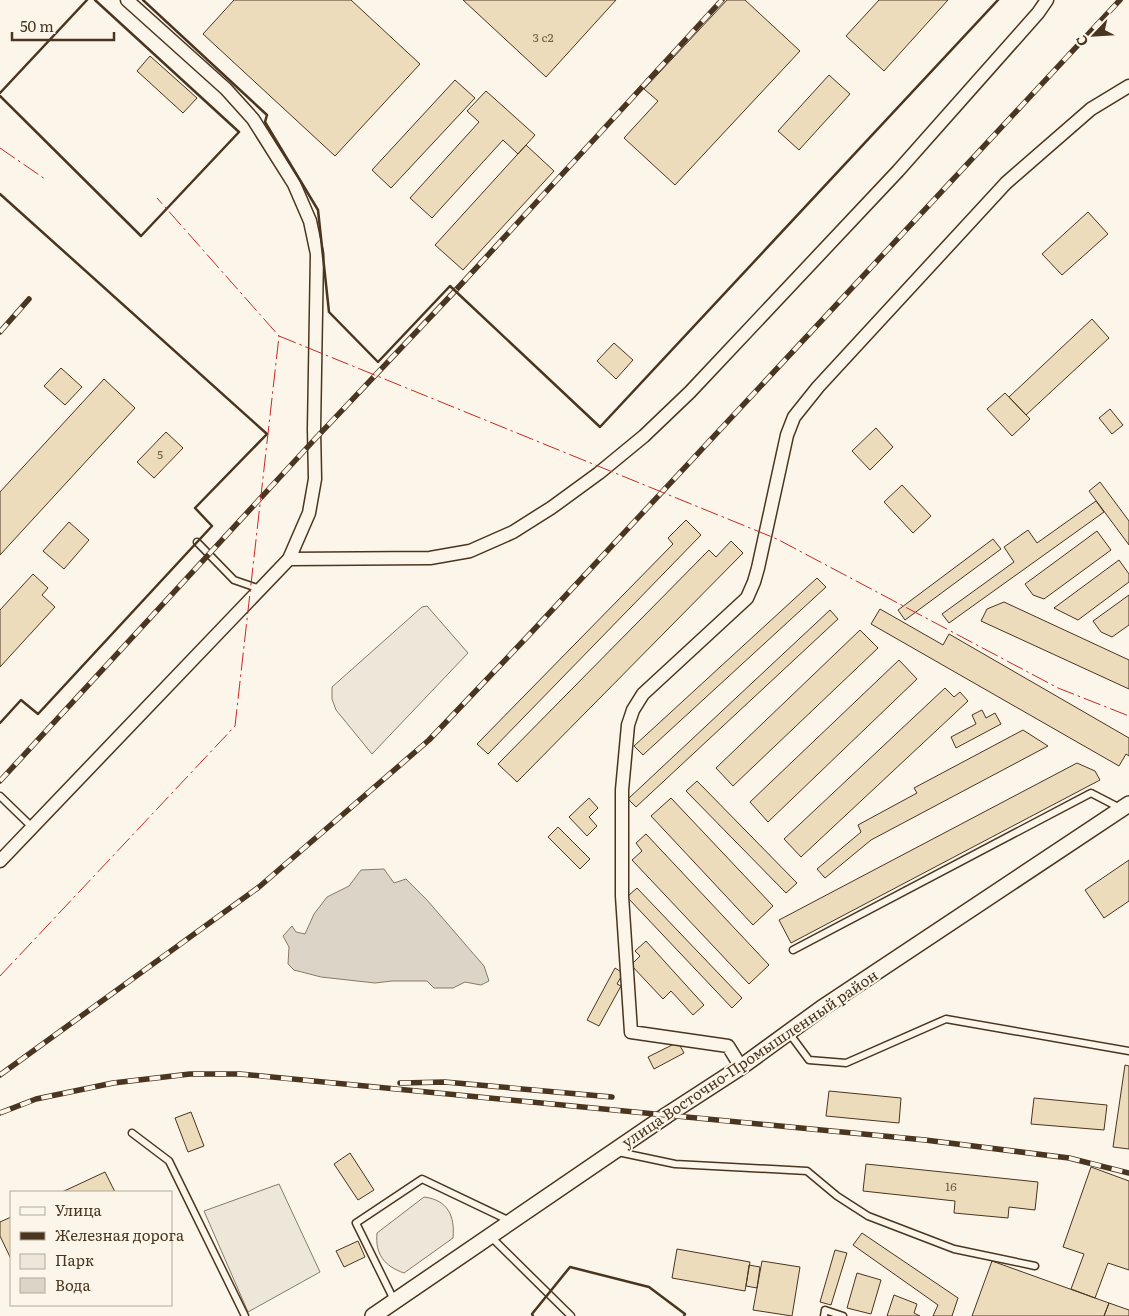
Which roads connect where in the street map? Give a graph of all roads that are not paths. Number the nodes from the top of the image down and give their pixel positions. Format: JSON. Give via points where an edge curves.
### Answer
{"nodes":[{"id":1,"x":127,"y":0,"type":"edge"},
{"id":2,"x":1047,"y":0,"type":"edge"},
{"id":3,"x":1129,"y":86,"type":"edge"},
{"id":4,"x":197,"y":542,"type":"dead end"},
{"id":5,"x":289,"y":559,"type":"junction"},
{"id":6,"x":260,"y":588,"type":"junction"},
{"id":7,"x":0,"y":796,"type":"edge"},
{"id":8,"x":1125,"y":806,"type":"edge"},
{"id":9,"x":32,"y":827,"type":"junction"},
{"id":10,"x":0,"y":861,"type":"edge"},
{"id":11,"x":793,"y":950,"type":"dead end"},
{"id":12,"x":789,"y":1033,"type":"junction"},
{"id":13,"x":1129,"y":1051,"type":"edge"},
{"id":14,"x":740,"y":1067,"type":"junction"},
{"id":15,"x":132,"y":1134,"type":"dead end"},
{"id":16,"x":614,"y":1151,"type":"junction"},
{"id":17,"x":511,"y":1222,"type":"junction"},
{"id":18,"x":490,"y":1236,"type":"junction"},
{"id":19,"x":1035,"y":1266,"type":"dead end"},
{"id":20,"x":395,"y":1301,"type":"junction"},
{"id":21,"x":245,"y":1316,"type":"edge"},
{"id":22,"x":373,"y":1316,"type":"edge"},
{"id":23,"x":571,"y":1316,"type":"edge"},
{"id":24,"x":824,"y":1316,"type":"edge"},
{"id":25,"x":843,"y":1316,"type":"edge"}],
"edges":[{"from":1,"to":5,"type":"street","via":[[226,89],[253,119],[294,184],[310,221],[317,254],[315,479],[309,513]]},
{"from":2,"to":5,"type":"street","via":[[898,171],[690,392],[599,473],[512,532],[470,551],[430,558]]},
{"from":3,"to":14,"type":"street","via":[[1091,110],[1006,183],[794,417],[785,443],[758,568],[747,598],[643,694],[633,710],[628,725],[622,790],[622,896],[631,1032],[728,1046]]},
{"from":4,"to":6,"type":"lane","via":[[234,580]]},
{"from":5,"to":6,"type":"street"},
{"from":6,"to":9,"type":"street"},
{"from":7,"to":9,"type":"lane"},
{"from":8,"to":11,"type":"lane","via":[[1091,793]]},
{"from":8,"to":12,"type":"street","name":"улица Восточно-Промышленный район"},
{"from":9,"to":10,"type":"street"},
{"from":12,"to":13,"type":"lane","via":[[809,1060],[846,1064],[946,1019]]},
{"from":12,"to":14,"type":"street","name":"улица Восточно-Промышленный район"},
{"from":14,"to":16,"type":"street","name":"улица Восточно-Промышленный район"},
{"from":15,"to":21,"type":"lane","via":[[169,1161]]},
{"from":16,"to":17,"type":"street","name":"улица Восточно-Промышленный район"},
{"from":16,"to":19,"type":"lane","via":[[675,1164],[807,1171],[868,1216],[954,1248]]},
{"from":17,"to":18,"type":"street","name":"улица Восточно-Промышленный район"},
{"from":17,"to":20,"type":"lane","via":[[422,1179],[389,1201],[356,1224]]},
{"from":18,"to":20,"type":"street","name":"улица Восточно-Промышленный район"},
{"from":18,"to":23,"type":"lane"},
{"from":20,"to":22,"type":"street","name":"улица Восточно-Промышленный район"},
{"from":24,"to":25,"type":"lane","via":[[825,1310]]}]}
